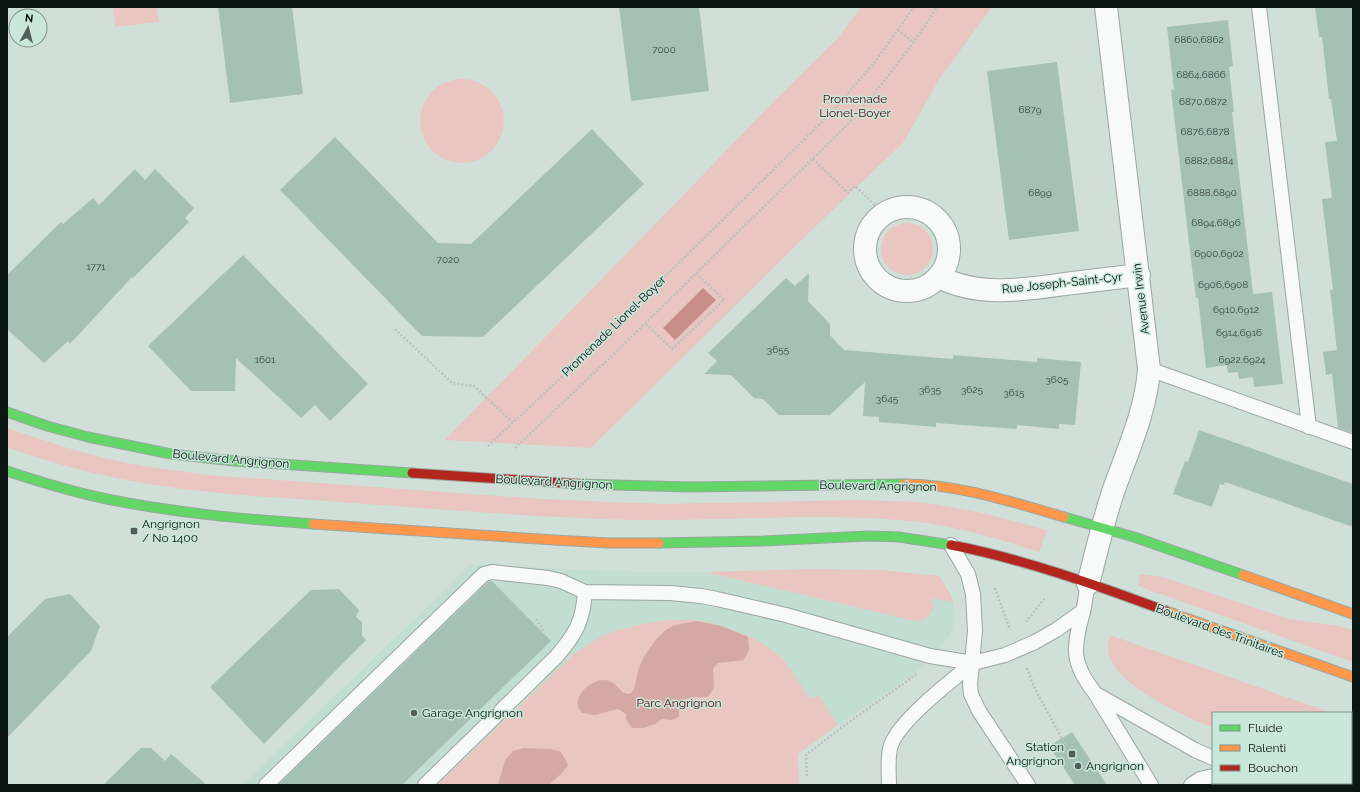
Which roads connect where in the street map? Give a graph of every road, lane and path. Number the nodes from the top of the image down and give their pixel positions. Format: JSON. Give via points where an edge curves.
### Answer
{"nodes":[{"id":1,"x":914,"y":7,"type":"edge"},
{"id":2,"x":937,"y":7,"type":"edge"},
{"id":3,"x":1106,"y":7,"type":"edge"},
{"id":4,"x":1259,"y":7,"type":"edge"},
{"id":5,"x":898,"y":30,"type":"junction"},
{"id":6,"x":914,"y":43,"type":"junction"},
{"id":7,"x":813,"y":159,"type":"junction"},
{"id":8,"x":884,"y":214,"type":"junction"},
{"id":9,"x":696,"y":274,"type":"junction"},
{"id":10,"x":1139,"y":275,"type":"junction"},
{"id":11,"x":939,"y":277,"type":"junction"},
{"id":12,"x":646,"y":324,"type":"junction"},
{"id":13,"x":395,"y":329,"type":"dead end"},
{"id":14,"x":1149,"y":369,"type":"junction"},
{"id":15,"x":7,"y":412,"type":"edge"},
{"id":16,"x":513,"y":423,"type":"junction"},
{"id":17,"x":1309,"y":427,"type":"junction"},
{"id":18,"x":1353,"y":442,"type":"edge"},
{"id":19,"x":488,"y":446,"type":"dead end"},
{"id":20,"x":515,"y":448,"type":"dead end"},
{"id":21,"x":7,"y":471,"type":"edge"},
{"id":22,"x":1103,"y":528,"type":"junction"},
{"id":23,"x":951,"y":545,"type":"junction"},
{"id":24,"x":993,"y":582,"type":"dead end"},
{"id":25,"x":1088,"y":584,"type":"junction"},
{"id":26,"x":585,"y":592,"type":"junction"},
{"id":27,"x":1045,"y":598,"type":"dead end"},
{"id":28,"x":1083,"y":611,"type":"junction"},
{"id":29,"x":1353,"y":614,"type":"edge"},
{"id":30,"x":536,"y":619,"type":"dead end"},
{"id":31,"x":1022,"y":626,"type":"dead end"},
{"id":32,"x":540,"y":630,"type":"dead end"},
{"id":33,"x":1010,"y":631,"type":"dead end"},
{"id":34,"x":1024,"y":662,"type":"dead end"},
{"id":35,"x":973,"y":663,"type":"junction"},
{"id":36,"x":916,"y":675,"type":"dead end"},
{"id":37,"x":1353,"y":677,"type":"edge"},
{"id":38,"x":1095,"y":693,"type":"junction"},
{"id":39,"x":1065,"y":744,"type":"dead end"},
{"id":40,"x":1212,"y":758,"type":"edge"},
{"id":41,"x":807,"y":776,"type":"dead end"},
{"id":42,"x":1212,"y":776,"type":"edge"},
{"id":43,"x":266,"y":785,"type":"edge"},
{"id":44,"x":425,"y":785,"type":"edge"},
{"id":45,"x":889,"y":785,"type":"edge"},
{"id":46,"x":1028,"y":785,"type":"edge"},
{"id":47,"x":1151,"y":785,"type":"edge"},
{"id":48,"x":1191,"y":785,"type":"edge"}],
"edges":[{"from":1,"to":5,"type":"path","name":"Promenade Lionel-Boyer"},
{"from":2,"to":6,"type":"path"},
{"from":3,"to":10,"type":"street","name":"Avenue Irwin"},
{"from":4,"to":17,"type":"lane"},
{"from":5,"to":6,"type":"path"},
{"from":5,"to":16,"type":"path","name":"Promenade Lionel-Boyer","via":[[874,63],[809,135]]},
{"from":6,"to":7,"type":"path","via":[[873,96]]},
{"from":7,"to":8,"type":"path","via":[[848,193],[855,186]]},
{"from":7,"to":9,"type":"path"},
{"from":8,"to":11,"type":"street","via":[[899,208],[912,207],[936,218],[949,241],[946,267]]},
{"from":8,"to":11,"type":"street","via":[[868,232],[865,244],[865,257],[870,270],[878,280],[889,288],[915,291],[928,286]]},
{"from":9,"to":12,"type":"path"},
{"from":9,"to":12,"type":"path","via":[[724,300],[672,349]]},
{"from":10,"to":11,"type":"street","name":"Rue Joseph-Saint-Cyr","via":[[1017,290],[963,287]]},
{"from":10,"to":14,"type":"street","name":"Avenue Irwin"},
{"from":12,"to":20,"type":"path"},
{"from":13,"to":16,"type":"path","via":[[452,382],[474,386]]},
{"from":14,"to":17,"type":"lane"},
{"from":14,"to":22,"type":"street","name":"Avenue Irwin","via":[[1144,403],[1112,494]]},
{"from":15,"to":22,"type":"main road","name":"Boulevard Angrignon","via":[[96,439],[207,458],[621,486],[917,484],[983,494]]},
{"from":16,"to":19,"type":"path","name":"Promenade Lionel-Boyer"},
{"from":17,"to":18,"type":"lane"},
{"from":21,"to":23,"type":"main road","via":[[42,483],[158,508],[318,524],[610,542],[877,536]]},
{"from":22,"to":25,"type":"street","name":"Avenue Irwin"},
{"from":22,"to":29,"type":"main road"},
{"from":23,"to":25,"type":"main road","via":[[990,554]]},
{"from":23,"to":35,"type":"lane","via":[[968,574],[973,594]]},
{"from":24,"to":33,"type":"path"},
{"from":25,"to":28,"type":"lane"},
{"from":25,"to":37,"type":"main road","name":"Boulevard des Trinitaires"},
{"from":26,"to":35,"type":"lane","via":[[670,594],[718,599],[786,615],[930,656]]},
{"from":26,"to":43,"type":"lane","via":[[548,578],[492,572],[484,574]]},
{"from":26,"to":44,"type":"lane","via":[[576,633],[566,646]]},
{"from":27,"to":31,"type":"path"},
{"from":28,"to":35,"type":"lane","via":[[1035,642],[1005,655]]},
{"from":28,"to":38,"type":"lane","via":[[1075,650],[1080,669]]},
{"from":30,"to":32,"type":"path","via":[[544,631]]},
{"from":34,"to":39,"type":"path","via":[[1035,689]]},
{"from":35,"to":45,"type":"lane","via":[[918,711],[898,734],[890,752]]},
{"from":35,"to":46,"type":"lane","via":[[970,685],[975,703]]},
{"from":36,"to":41,"type":"path","via":[[806,755]]},
{"from":38,"to":40,"type":"lane"},
{"from":38,"to":47,"type":"lane"},
{"from":42,"to":48,"type":"lane","via":[[1200,779]]}]}
